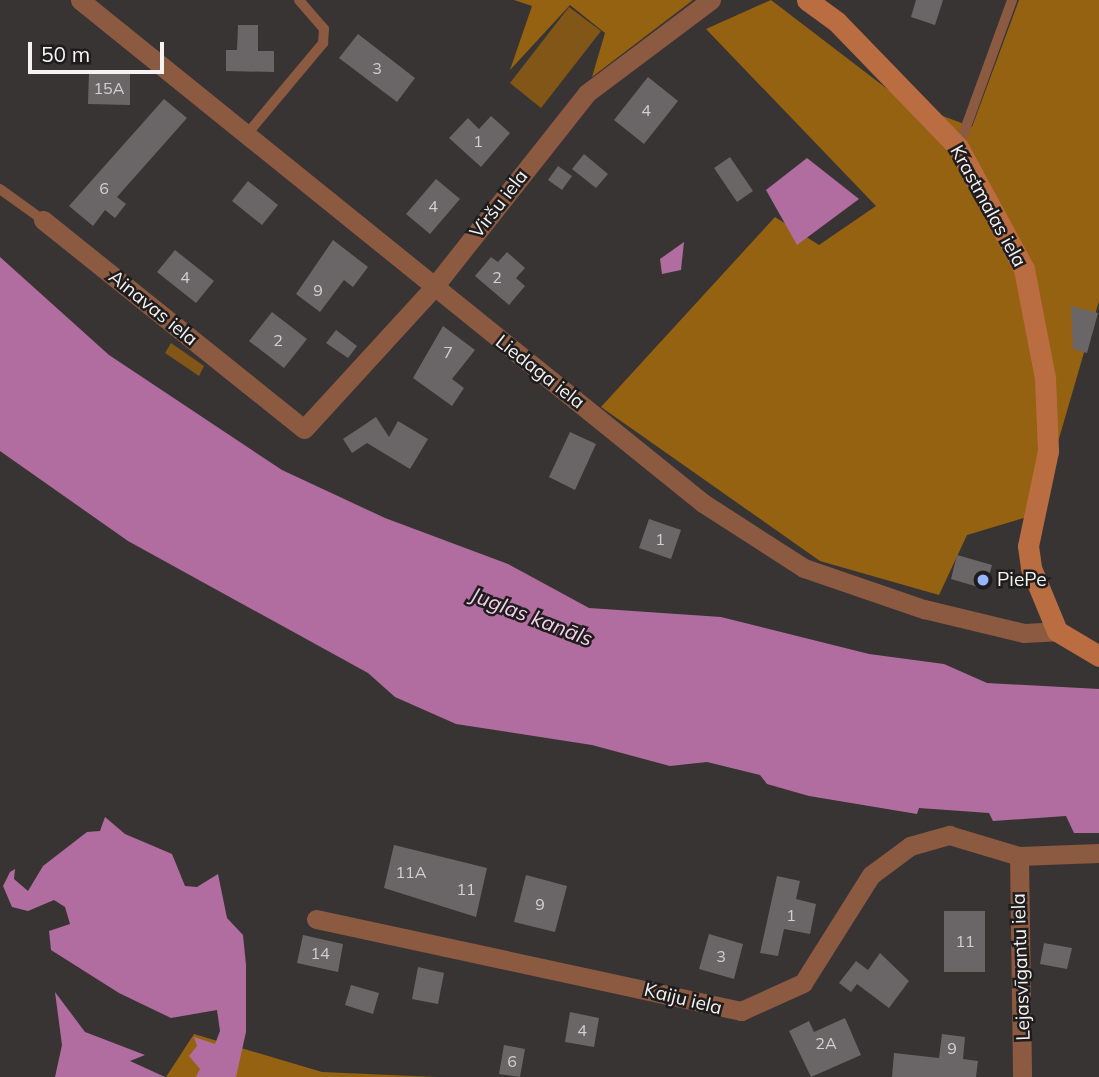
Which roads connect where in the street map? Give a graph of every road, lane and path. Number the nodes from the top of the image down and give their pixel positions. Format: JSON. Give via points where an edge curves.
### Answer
{"nodes":[{"id":1,"x":80,"y":0,"type":"edge"},
{"id":2,"x":299,"y":0,"type":"edge"},
{"id":3,"x":711,"y":0,"type":"edge"},
{"id":4,"x":807,"y":0,"type":"edge"},
{"id":5,"x":1012,"y":0,"type":"edge"},
{"id":6,"x":247,"y":134,"type":"junction"},
{"id":7,"x":958,"y":147,"type":"junction"},
{"id":8,"x":0,"y":189,"type":"edge"},
{"id":9,"x":43,"y":220,"type":"joint"},
{"id":10,"x":433,"y":288,"type":"junction"},
{"id":11,"x":304,"y":429,"type":"joint"},
{"id":12,"x":1057,"y":631,"type":"junction"},
{"id":13,"x":1099,"y":656,"type":"edge"},
{"id":14,"x":1099,"y":853,"type":"edge"},
{"id":15,"x":1019,"y":856,"type":"junction"},
{"id":16,"x":316,"y":919,"type":"dead end"},
{"id":17,"x":1022,"y":1077,"type":"edge"}],
"edges":[{"from":1,"to":6,"type":"street","name":"Liedaga iela"},
{"from":2,"to":6,"type":"lane","via":[[324,29],[323,43]]},
{"from":3,"to":10,"type":"street","name":"Viršu iela","via":[[587,93]]},
{"from":4,"to":7,"type":"street","name":"Krastmalas iela","via":[[837,22]]},
{"from":5,"to":7,"type":"lane"},
{"from":6,"to":10,"type":"street","name":"Liedaga iela"},
{"from":7,"to":12,"type":"street","name":"Krastmalas iela","via":[[1024,269],[1033,300],[1045,378],[1048,452],[1028,546]]},
{"from":8,"to":9,"type":"lane","name":"Ainavas iela"},
{"from":9,"to":11,"type":"street","name":"Ainavas iela"},
{"from":10,"to":11,"type":"street","name":"Viršu iela"},
{"from":10,"to":12,"type":"street","name":"Liedaga iela","via":[[703,503],[804,569],[924,609],[1024,633]]},
{"from":12,"to":13,"type":"street"},
{"from":14,"to":15,"type":"street","name":"Kaiju iela"},
{"from":15,"to":16,"type":"street","name":"Kaiju iela","via":[[949,835],[910,846],[871,875],[803,983],[741,1012]]},
{"from":15,"to":17,"type":"street","name":"Lejasvīgantu iela"}]}
